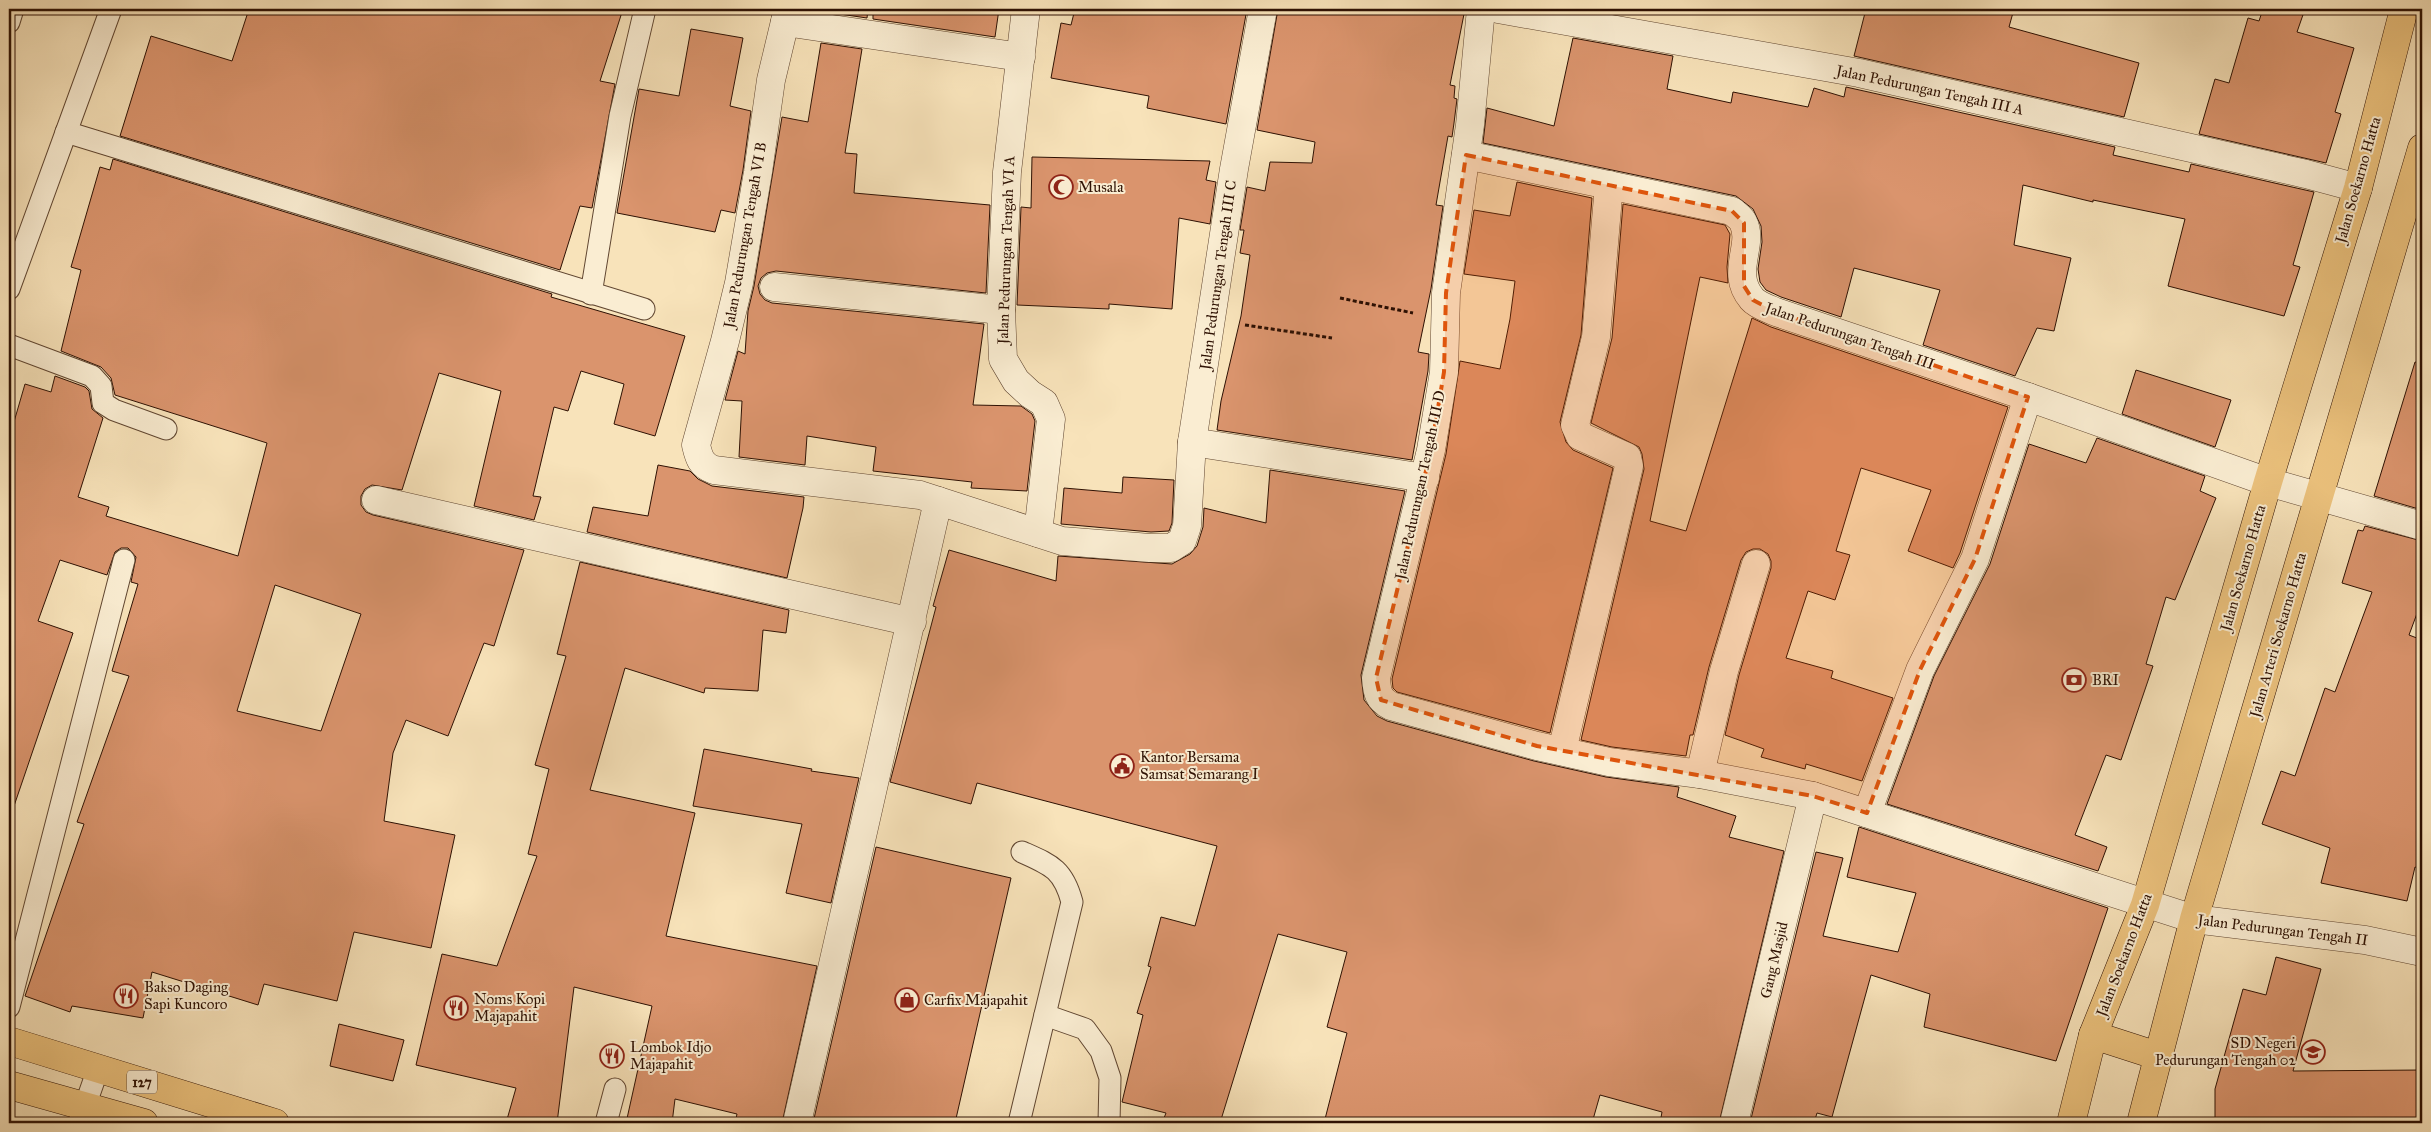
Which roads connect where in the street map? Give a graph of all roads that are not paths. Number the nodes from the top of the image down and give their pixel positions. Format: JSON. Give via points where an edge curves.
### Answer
{"nodes":[{"id":1,"x":13,"y":9,"type":"edge"},
{"id":2,"x":111,"y":9,"type":"edge"},
{"id":3,"x":645,"y":9,"type":"edge"},
{"id":4,"x":1026,"y":9,"type":"edge"},
{"id":5,"x":1263,"y":9,"type":"edge"},
{"id":6,"x":1481,"y":9,"type":"edge"},
{"id":7,"x":1498,"y":9,"type":"edge"},
{"id":8,"x":2404,"y":9,"type":"edge"},
{"id":9,"x":787,"y":16,"type":"edge"},
{"id":10,"x":9,"y":22,"type":"edge"},
{"id":11,"x":1021,"y":57,"type":"junction"},
{"id":12,"x":66,"y":132,"type":"junction"},
{"id":13,"x":2422,"y":148,"type":"edge"},
{"id":14,"x":1466,"y":155,"type":"junction"},
{"id":15,"x":1610,"y":184,"type":"junction"},
{"id":16,"x":2358,"y":188,"type":"junction"},
{"id":17,"x":774,"y":287,"type":"dead end"},
{"id":18,"x":9,"y":289,"type":"edge"},
{"id":19,"x":591,"y":294,"type":"junction"},
{"id":20,"x":644,"y":309,"type":"dead end"},
{"id":21,"x":1001,"y":310,"type":"junction"},
{"id":22,"x":9,"y":344,"type":"edge"},
{"id":23,"x":2028,"y":397,"type":"junction"},
{"id":24,"x":166,"y":430,"type":"dead end"},
{"id":25,"x":1192,"y":442,"type":"junction"},
{"id":26,"x":1424,"y":478,"type":"junction"},
{"id":27,"x":2268,"y":482,"type":"junction"},
{"id":28,"x":2319,"y":496,"type":"junction"},
{"id":29,"x":376,"y":500,"type":"dead end"},
{"id":30,"x":938,"y":501,"type":"junction"},
{"id":31,"x":2422,"y":526,"type":"edge"},
{"id":32,"x":1038,"y":533,"type":"junction"},
{"id":33,"x":124,"y":560,"type":"dead end"},
{"id":34,"x":1756,"y":564,"type":"dead end"},
{"id":35,"x":912,"y":622,"type":"junction"},
{"id":36,"x":1378,"y":692,"type":"joint"},
{"id":37,"x":1562,"y":751,"type":"junction"},
{"id":38,"x":1700,"y":774,"type":"junction"},
{"id":39,"x":1813,"y":796,"type":"junction"},
{"id":40,"x":1867,"y":813,"type":"junction"},
{"id":41,"x":1022,"y":852,"type":"dead end"},
{"id":42,"x":2145,"y":905,"type":"junction"},
{"id":43,"x":2194,"y":919,"type":"junction"},
{"id":44,"x":2422,"y":952,"type":"edge"},
{"id":45,"x":9,"y":1007,"type":"edge"},
{"id":46,"x":1045,"y":1016,"type":"junction"},
{"id":47,"x":2093,"y":1035,"type":"junction"},
{"id":48,"x":9,"y":1041,"type":"edge"},
{"id":49,"x":2158,"y":1056,"type":"junction"},
{"id":50,"x":98,"y":1069,"type":"junction"},
{"id":51,"x":9,"y":1085,"type":"edge"},
{"id":52,"x":615,"y":1089,"type":"dead end"},
{"id":53,"x":82,"y":1115,"type":"edge"},
{"id":54,"x":144,"y":1123,"type":"edge"},
{"id":55,"x":273,"y":1123,"type":"edge"},
{"id":56,"x":606,"y":1123,"type":"edge"},
{"id":57,"x":797,"y":1123,"type":"edge"},
{"id":58,"x":1019,"y":1123,"type":"edge"},
{"id":59,"x":1109,"y":1123,"type":"edge"},
{"id":60,"x":1734,"y":1123,"type":"edge"},
{"id":61,"x":2071,"y":1123,"type":"edge"},
{"id":62,"x":2141,"y":1123,"type":"edge"}],
"edges":[{"from":1,"to":10,"type":"lane"},
{"from":2,"to":12,"type":"lane"},
{"from":3,"to":19,"type":"lane","via":[[620,116]]},
{"from":4,"to":11,"type":"street","name":"Jalan Pedurungan Tengah VI A"},
{"from":5,"to":25,"type":"street","name":"Jalan Pedurungan Tengah III C","via":[[1234,169]]},
{"from":6,"to":14,"type":"street","name":"Jalan Pedurungan Tengah III D"},
{"from":7,"to":16,"type":"street","name":"Jalan Pedurungan Tengah III A","via":[[1859,73]]},
{"from":8,"to":16,"type":"main road","name":"Jalan Soekarno Hatta"},
{"from":9,"to":11,"type":"street"},
{"from":9,"to":30,"type":"street","name":"Jalan Pedurungan Tengah VI B","via":[[771,80],[739,283],[696,445],[700,460],[714,470],[920,495]]},
{"from":11,"to":21,"type":"street","name":"Jalan Pedurungan Tengah VI A","via":[[1007,172]]},
{"from":12,"to":18,"type":"lane"},
{"from":12,"to":19,"type":"lane"},
{"from":13,"to":28,"type":"main road","name":"Jalan Arteri Soekarno Hatta"},
{"from":14,"to":15,"type":"street","name":"Jalan Pedurungan Tengah III"},
{"from":14,"to":26,"type":"street","name":"Jalan Pedurungan Tengah III D","via":[[1446,293],[1444,372]]},
{"from":15,"to":23,"type":"street","name":"Jalan Pedurungan Tengah III","via":[[1732,211],[1744,223],[1744,286],[1753,300],[1776,312]]},
{"from":15,"to":37,"type":"street","via":[[1596,337],[1575,425],[1580,436],[1627,457],[1629,466]]},
{"from":16,"to":27,"type":"main road","name":"Jalan Soekarno Hatta"},
{"from":17,"to":21,"type":"street"},
{"from":19,"to":20,"type":"lane"},
{"from":21,"to":32,"type":"street","name":"Jalan Pedurungan Tengah VI A","via":[[1003,359],[1016,381],[1044,403],[1051,419]]},
{"from":22,"to":24,"type":"lane","via":[[92,376],[101,386],[103,403]]},
{"from":23,"to":27,"type":"street","name":"Jalan Pedurungan Tengah III"},
{"from":23,"to":40,"type":"street","via":[[1975,559],[1920,670]]},
{"from":25,"to":26,"type":"street"},
{"from":25,"to":32,"type":"street","name":"Jalan Pedurungan Tengah III C","via":[[1187,526],[1182,541],[1172,548],[1062,541]]},
{"from":26,"to":36,"type":"street","name":"Jalan Pedurungan Tengah III D","via":[[1376,678]]},
{"from":27,"to":28,"type":"street","name":"Jalan Pedurungan Tengah III"},
{"from":27,"to":42,"type":"main road","name":"Jalan Soekarno Hatta"},
{"from":28,"to":31,"type":"street","name":"Jalan Pedurungan Tengah III"},
{"from":28,"to":43,"type":"main road","name":"Jalan Arteri Soekarno Hatta"},
{"from":29,"to":35,"type":"street"},
{"from":30,"to":32,"type":"street"},
{"from":30,"to":35,"type":"street"},
{"from":33,"to":45,"type":"lane"},
{"from":34,"to":38,"type":"street","via":[[1724,671]]},
{"from":35,"to":57,"type":"street"},
{"from":36,"to":37,"type":"street","name":"Jalan Pedurungan Tengah II","via":[[1381,700],[1391,706]]},
{"from":37,"to":38,"type":"street","name":"Jalan Pedurungan Tengah II","via":[[1610,762]]},
{"from":38,"to":39,"type":"street","name":"Jalan Pedurungan Tengah II"},
{"from":39,"to":40,"type":"street","name":"Jalan Pedurungan Tengah II"},
{"from":39,"to":60,"type":"street","name":"Gang Masjid"},
{"from":40,"to":42,"type":"street","name":"Jalan Pedurungan Tengah II"},
{"from":41,"to":46,"type":"lane","via":[[1051,865],[1067,884],[1072,902]]},
{"from":42,"to":43,"type":"street","name":"Jalan Pedurungan Tengah II"},
{"from":42,"to":47,"type":"main road","name":"Jalan Soekarno Hatta"},
{"from":43,"to":44,"type":"street","name":"Jalan Pedurungan Tengah II","via":[[2365,940]]},
{"from":43,"to":49,"type":"main road","name":"Jalan Arteri Soekarno Hatta"},
{"from":46,"to":58,"type":"lane"},
{"from":46,"to":59,"type":"lane","via":[[1085,1029],[1101,1051],[1110,1078]]},
{"from":47,"to":49,"type":"main road"},
{"from":47,"to":61,"type":"main road","name":"Jalan Soekarno Hatta"},
{"from":48,"to":50,"type":"main road","number":"127"},
{"from":49,"to":62,"type":"main road","name":"Jalan Arteri Soekarno Hatta"},
{"from":50,"to":53,"type":"lane"},
{"from":50,"to":55,"type":"main road","number":"127"},
{"from":51,"to":53,"type":"main road"},
{"from":52,"to":56,"type":"lane"},
{"from":53,"to":54,"type":"main road"}]}
